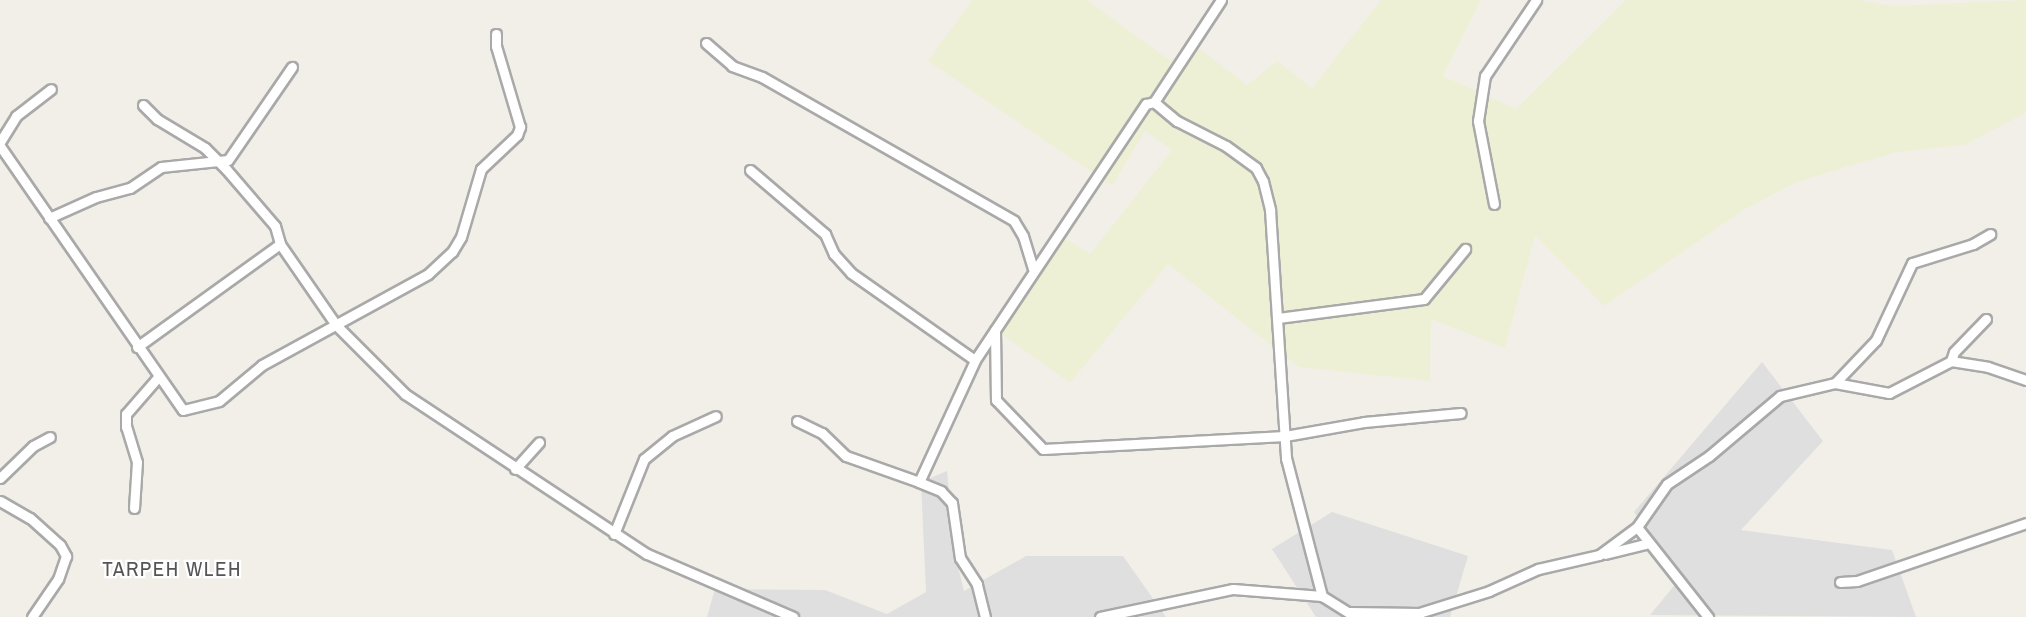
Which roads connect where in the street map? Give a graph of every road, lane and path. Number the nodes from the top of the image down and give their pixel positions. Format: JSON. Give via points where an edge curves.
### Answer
{"nodes":[{"id":1,"x":1221,"y":0,"type":"edge"},
{"id":2,"x":1536,"y":0,"type":"edge"},
{"id":3,"x":496,"y":34,"type":"dead end"},
{"id":4,"x":706,"y":42,"type":"dead end"},
{"id":5,"x":292,"y":67,"type":"dead end"},
{"id":6,"x":51,"y":89,"type":"dead end"},
{"id":7,"x":1154,"y":102,"type":"junction"},
{"id":8,"x":143,"y":105,"type":"dead end"},
{"id":9,"x":0,"y":144,"type":"edge"},
{"id":10,"x":219,"y":163,"type":"junction"},
{"id":11,"x":750,"y":170,"type":"dead end"},
{"id":12,"x":1494,"y":204,"type":"dead end"},
{"id":13,"x":49,"y":218,"type":"junction"},
{"id":14,"x":1990,"y":234,"type":"dead end"},
{"id":15,"x":280,"y":244,"type":"junction"},
{"id":16,"x":1465,"y":249,"type":"dead end"},
{"id":17,"x":1033,"y":269,"type":"junction"},
{"id":18,"x":1278,"y":318,"type":"junction"},
{"id":19,"x":1986,"y":319,"type":"dead end"},
{"id":20,"x":336,"y":325,"type":"junction"},
{"id":21,"x":995,"y":330,"type":"junction"},
{"id":22,"x":138,"y":347,"type":"junction"},
{"id":23,"x":975,"y":360,"type":"junction"},
{"id":24,"x":1951,"y":361,"type":"junction"},
{"id":25,"x":159,"y":376,"type":"junction"},
{"id":26,"x":2026,"y":380,"type":"edge"},
{"id":27,"x":1835,"y":383,"type":"junction"},
{"id":28,"x":1461,"y":413,"type":"dead end"},
{"id":29,"x":716,"y":416,"type":"dead end"},
{"id":30,"x":797,"y":422,"type":"dead end"},
{"id":31,"x":1285,"y":436,"type":"junction"},
{"id":32,"x":50,"y":437,"type":"dead end"},
{"id":33,"x":539,"y":442,"type":"dead end"},
{"id":34,"x":515,"y":469,"type":"junction"},
{"id":35,"x":0,"y":478,"type":"edge"},
{"id":36,"x":919,"y":482,"type":"junction"},
{"id":37,"x":0,"y":501,"type":"edge"},
{"id":38,"x":134,"y":507,"type":"dead end"},
{"id":39,"x":2026,"y":523,"type":"edge"},
{"id":40,"x":1637,"y":527,"type":"junction"},
{"id":41,"x":614,"y":534,"type":"junction"},
{"id":42,"x":1650,"y":543,"type":"junction"},
{"id":43,"x":1599,"y":555,"type":"junction"},
{"id":44,"x":1840,"y":582,"type":"dead end"},
{"id":45,"x":1322,"y":596,"type":"junction"},
{"id":46,"x":1352,"y":614,"type":"edge"},
{"id":47,"x":32,"y":617,"type":"edge"},
{"id":48,"x":793,"y":617,"type":"edge"},
{"id":49,"x":985,"y":617,"type":"edge"},
{"id":50,"x":1100,"y":617,"type":"edge"},
{"id":51,"x":1708,"y":617,"type":"edge"}],
"edges":[{"from":1,"to":7,"type":"street"},
{"from":2,"to":12,"type":"street","via":[[1485,76],[1478,121]]},
{"from":3,"to":20,"type":"street","via":[[520,127],[517,135],[481,169],[461,237],[452,252],[428,274]]},
{"from":4,"to":17,"type":"street","via":[[732,66],[762,77],[1014,221]]},
{"from":5,"to":10,"type":"street","via":[[228,160]]},
{"from":6,"to":9,"type":"street","via":[[16,116]]},
{"from":7,"to":17,"type":"street","via":[[1146,104]]},
{"from":7,"to":18,"type":"street","via":[[1177,122],[1226,146],[1256,168],[1270,210]]},
{"from":8,"to":10,"type":"street","via":[[157,119],[205,147]]},
{"from":9,"to":13,"type":"street"},
{"from":10,"to":13,"type":"street","via":[[186,162],[160,167],[130,188],[96,197]]},
{"from":10,"to":15,"type":"street","via":[[275,226]]},
{"from":11,"to":23,"type":"street","via":[[825,234],[834,254],[851,273]]},
{"from":13,"to":22,"type":"street"},
{"from":14,"to":27,"type":"street","via":[[1973,244],[1912,263],[1876,340]]},
{"from":15,"to":20,"type":"street"},
{"from":15,"to":22,"type":"street"},
{"from":16,"to":18,"type":"street","via":[[1424,299]]},
{"from":17,"to":21,"type":"street"},
{"from":18,"to":31,"type":"street"},
{"from":19,"to":24,"type":"street","via":[[1954,352]]},
{"from":20,"to":25,"type":"street","via":[[262,365],[219,401],[183,410]]},
{"from":20,"to":34,"type":"street","via":[[405,394]]},
{"from":21,"to":23,"type":"street"},
{"from":21,"to":31,"type":"street","via":[[996,400],[1044,449]]},
{"from":22,"to":25,"type":"street"},
{"from":23,"to":36,"type":"street"},
{"from":24,"to":26,"type":"street","via":[[1988,366]]},
{"from":24,"to":27,"type":"street","via":[[1889,393]]},
{"from":25,"to":38,"type":"street","via":[[126,414],[137,462]]},
{"from":27,"to":40,"type":"street","via":[[1780,396],[1709,456],[1667,484]]},
{"from":28,"to":31,"type":"street","via":[[1364,422]]},
{"from":29,"to":41,"type":"street","via":[[672,436],[644,459]]},
{"from":30,"to":36,"type":"street","via":[[822,433],[846,456]]},
{"from":31,"to":45,"type":"street","via":[[1286,458]]},
{"from":32,"to":35,"type":"street","via":[[33,446]]},
{"from":33,"to":34,"type":"street"},
{"from":34,"to":41,"type":"street"},
{"from":36,"to":49,"type":"street","via":[[940,491],[952,503],[960,558],[977,584]]},
{"from":37,"to":47,"type":"street","via":[[30,518],[66,556],[58,579]]},
{"from":39,"to":44,"type":"street","via":[[1857,581]]},
{"from":40,"to":42,"type":"street"},
{"from":40,"to":43,"type":"street"},
{"from":41,"to":48,"type":"street","via":[[686,573]]},
{"from":42,"to":43,"type":"street"},
{"from":42,"to":51,"type":"street"},
{"from":43,"to":46,"type":"street","via":[[1538,569],[1489,591],[1419,613]]},
{"from":45,"to":46,"type":"street"},
{"from":45,"to":50,"type":"street","via":[[1233,589]]}]}
